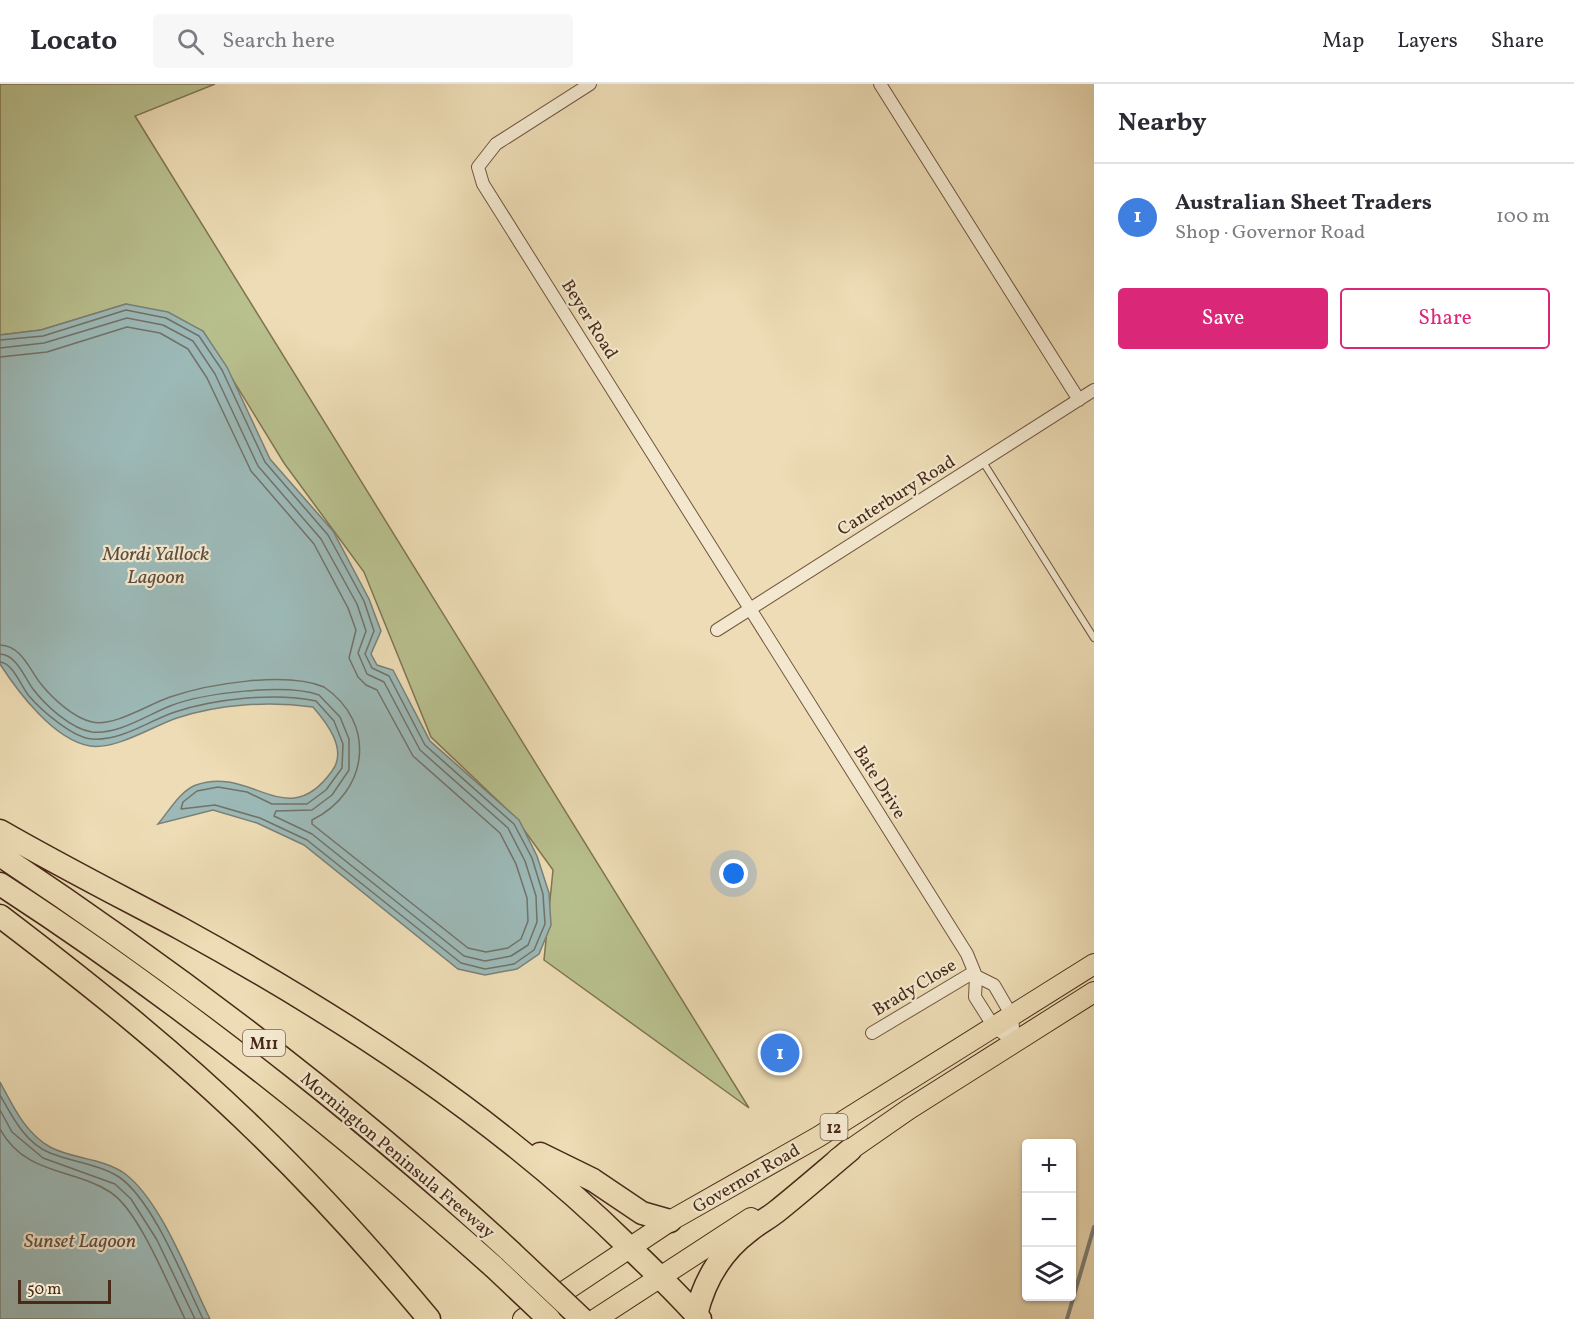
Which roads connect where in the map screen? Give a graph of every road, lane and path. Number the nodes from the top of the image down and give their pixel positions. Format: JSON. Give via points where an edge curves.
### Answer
{"nodes":[{"id":1,"x":590,"y":84,"type":"edge"},
{"id":2,"x":880,"y":84,"type":"edge"},
{"id":3,"x":1094,"y":390,"type":"edge"},
{"id":4,"x":1079,"y":400,"type":"junction"},
{"id":5,"x":982,"y":462,"type":"junction"},
{"id":6,"x":751,"y":608,"type":"junction"},
{"id":7,"x":717,"y":630,"type":"dead end"},
{"id":8,"x":1094,"y":638,"type":"edge"},
{"id":9,"x":0,"y":831,"type":"edge"},
{"id":10,"x":0,"y":855,"type":"edge"},
{"id":11,"x":0,"y":885,"type":"edge"},
{"id":12,"x":0,"y":916,"type":"edge"},
{"id":13,"x":1094,"y":964,"type":"edge"},
{"id":14,"x":975,"y":974,"type":"junction"},
{"id":15,"x":1094,"y":992,"type":"edge"},
{"id":16,"x":1012,"y":1016,"type":"junction"},
{"id":17,"x":994,"y":1027,"type":"junction"},
{"id":18,"x":872,"y":1033,"type":"dead end"},
{"id":19,"x":1014,"y":1041,"type":"junction"},
{"id":20,"x":511,"y":1141,"type":"junction"},
{"id":21,"x":850,"y":1150,"type":"junction"},
{"id":22,"x":670,"y":1221,"type":"junction"},
{"id":23,"x":630,"y":1248,"type":"junction"},
{"id":24,"x":660,"y":1278,"type":"junction"},
{"id":25,"x":698,"y":1317,"type":"edge"},
{"id":26,"x":428,"y":1318,"type":"edge"},
{"id":27,"x":523,"y":1319,"type":"edge"},
{"id":28,"x":549,"y":1319,"type":"edge"},
{"id":29,"x":582,"y":1319,"type":"edge"},
{"id":30,"x":596,"y":1319,"type":"edge"}],
"edges":[{"from":1,"to":6,"type":"street","name":"Beyer Road","via":[[496,144],[478,167],[480,177]]},
{"from":2,"to":4,"type":"street"},
{"from":3,"to":4,"type":"street","name":"Canterbury Road"},
{"from":4,"to":5,"type":"street","name":"Canterbury Road"},
{"from":5,"to":6,"type":"street","name":"Canterbury Road"},
{"from":5,"to":8,"type":"lane"},
{"from":6,"to":7,"type":"street","name":"Canterbury Road"},
{"from":6,"to":14,"type":"street","name":"Bate Drive","via":[[967,954]]},
{"from":9,"to":20,"type":"highway","via":[[180,928],[326,1014]]},
{"from":10,"to":29,"type":"highway","name":"Mornington Peninsula Freeway","number":"M11","bridge":true,"via":[[212,1002],[321,1087],[443,1189]]},
{"from":11,"to":28,"type":"highway","name":"Mornington Peninsula Freeway","number":"M11","bridge":true,"via":[[72,931],[318,1114]]},
{"from":12,"to":26,"type":"highway","via":[[119,1009],[254,1128]]},
{"from":13,"to":16,"type":"main road","name":"Governor Road","number":"12"},
{"from":14,"to":16,"type":"street","name":"Bate Drive","via":[[994,984]]},
{"from":14,"to":17,"type":"street","name":"Bate Drive","via":[[975,997]]},
{"from":14,"to":18,"type":"street","name":"Brady Close"},
{"from":15,"to":19,"type":"main road","name":"Governor Road","number":"12"},
{"from":16,"to":17,"type":"main road","name":"Governor Road","number":"12"},
{"from":16,"to":19,"type":"street","name":"Bate Drive"},
{"from":17,"to":19,"type":"street","name":"Bate Drive"},
{"from":17,"to":22,"type":"main road","name":"Governor Road","number":"12","via":[[818,1137]]},
{"from":19,"to":21,"type":"main road","name":"Governor Road","number":"12"},
{"from":20,"to":22,"type":"highway","via":[[593,1180],[642,1213]]},
{"from":20,"to":23,"type":"highway"},
{"from":21,"to":24,"type":"main road","name":"Governor Road","number":"12"},
{"from":21,"to":25,"type":"highway","via":[[729,1250],[709,1275],[701,1293]]},
{"from":22,"to":23,"type":"main road","name":"Governor Road","number":"12"},
{"from":23,"to":24,"type":"highway"},
{"from":23,"to":27,"type":"main road","name":"Governor Road","number":"12"},
{"from":24,"to":25,"type":"highway"},
{"from":24,"to":30,"type":"main road","name":"Governor Road","number":"12"}]}
